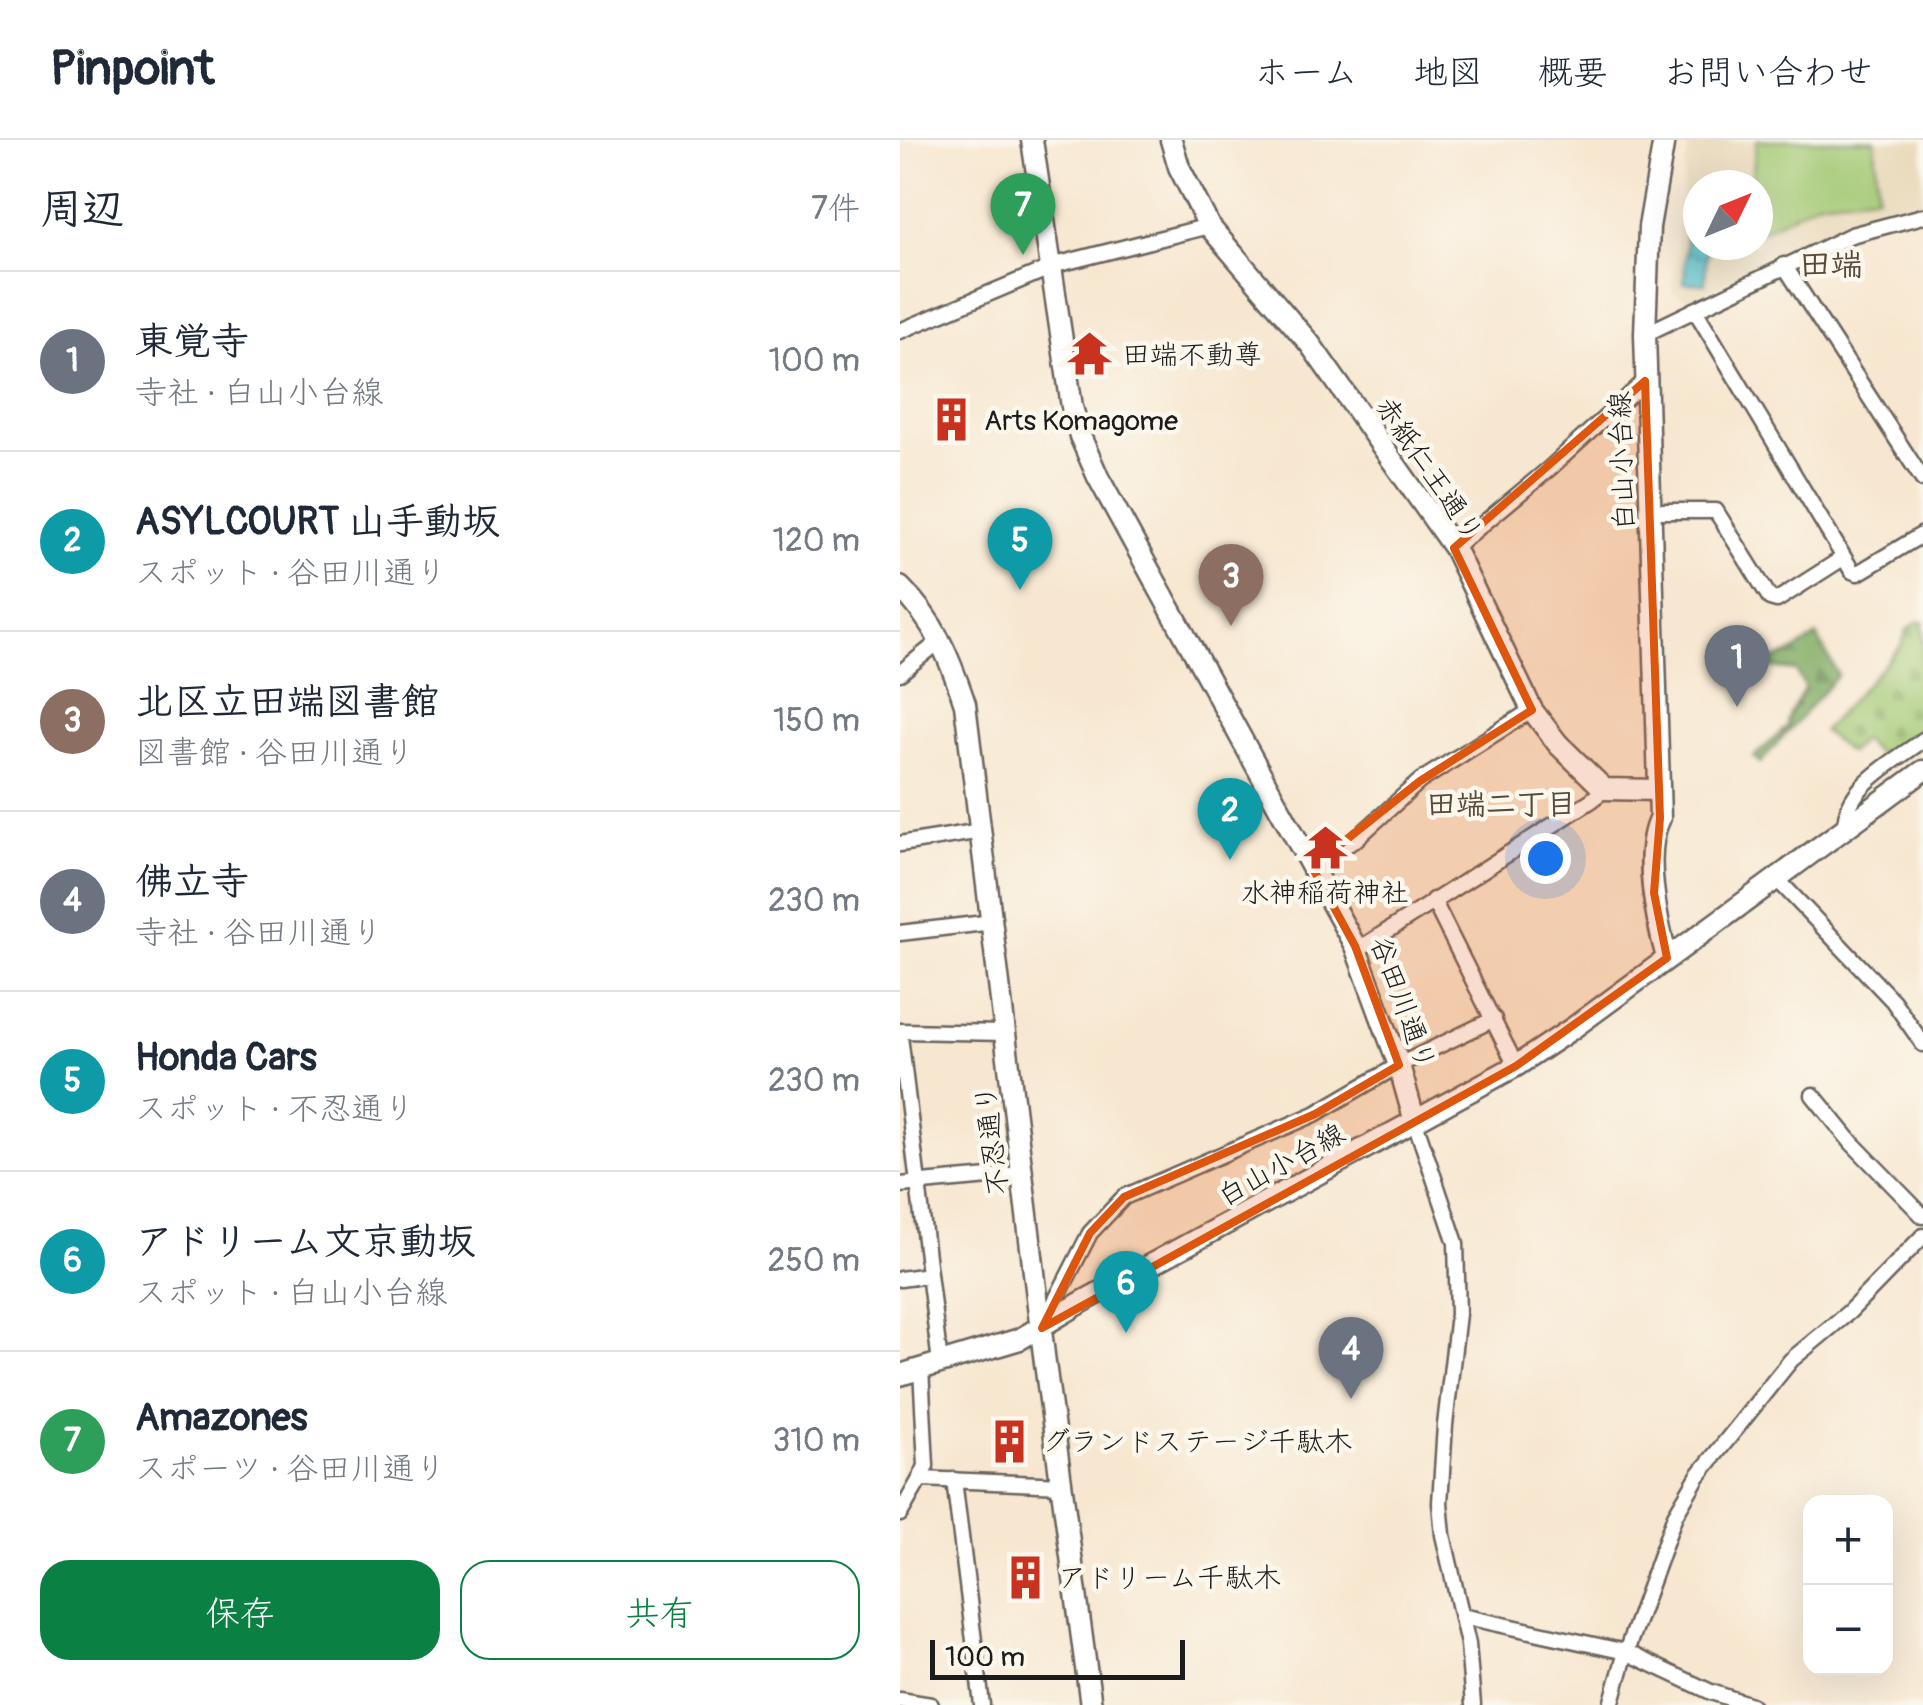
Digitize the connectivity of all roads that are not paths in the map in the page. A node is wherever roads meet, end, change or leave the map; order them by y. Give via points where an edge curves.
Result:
1 (1032, 140) edge
2 (1171, 140) edge
3 (1664, 140) edge
4 (1923, 216) edge
5 (1209, 226) junction
6 (1784, 266) junction
7 (1051, 267) junction
8 (1694, 310) junction
9 (900, 330) edge
10 (1645, 334) junction
11 (1645, 381) junction
12 (1923, 480) edge
13 (1650, 511) junction
14 (1923, 534) edge
15 (1454, 548) junction
16 (1843, 558) junction
17 (900, 587) edge
18 (941, 640) junction
19 (900, 673) edge
20 (1532, 710) junction
21 (1923, 740) edge
22 (1923, 770) edge
23 (1604, 789) junction
24 (1659, 790) junction
25 (1845, 826) junction
26 (981, 831) junction
27 (900, 844) edge
28 (1312, 867) junction
29 (1776, 878) junction
30 (1434, 900) junction
31 (993, 922) junction
32 (900, 933) edge
33 (1355, 946) junction
34 (1667, 958) junction
35 (1494, 1019) junction
36 (900, 1033) edge
37 (1006, 1033) junction
38 (1923, 1044) edge
39 (1399, 1065) junction
40 (1516, 1066) junction
41 (903, 1082) edge
42 (1812, 1095) dead end
43 (1415, 1122) junction
44 (1022, 1174) junction
45 (918, 1183) junction
46 (900, 1185) edge
47 (1923, 1216) edge
48 (1923, 1236) edge
49 (929, 1275) junction
50 (900, 1279) edge
51 (1042, 1328) junction
52 (930, 1366) junction
53 (900, 1375) edge
54 (920, 1478) junction
55 (954, 1480) junction
56 (1062, 1485) junction
57 (900, 1514) edge
58 (1462, 1616) junction
59 (1626, 1652) junction
60 (900, 1700) edge
61 (931, 1705) edge
62 (982, 1705) edge
63 (1091, 1705) edge
64 (1474, 1705) edge
65 (1611, 1705) edge
66 (1750, 1705) edge

1 - 7 main road, 谷田川通り
2 - 5 main road, 赤紙仁王通り
3 - 10 main road, 白山小台線 via 1650,227
4 - 6 street via 1851,235
5 - 7 street
5 - 15 main road, 赤紙仁王通り via 1310,344
6 - 8 street
6 - 12 street
7 - 9 street
7 - 28 main road, 谷田川通り via 1072,407 1091,461
8 - 10 street
8 - 16 street
10 - 11 main road, 白山小台線
11 - 13 main road, 白山小台線
11 - 15 street
13 - 16 street via 1716,511 1777,600
13 - 24 main road, 白山小台線
14 - 16 street via 1858,573
15 - 20 main road, 赤紙仁王通り
17 - 18 main road, 不忍通り
18 - 19 street
18 - 26 main road, 不忍通り via 965,704
20 - 23 main road, 赤紙仁王通り
20 - 28 street via 1420,781 1356,839
21 - 25 street via 1849,801
22 - 25 main road, 白山小台線
23 - 24 main road
23 - 30 street
24 - 34 main road, 白山小台線 via 1654,893
25 - 29 main road, 白山小台線
26 - 27 street
26 - 31 main road, 不忍通り
28 - 33 main road, 谷田川通り
29 - 34 main road, 白山小台線
29 - 38 street via 1893,1001
30 - 33 street
30 - 35 street
31 - 32 street
31 - 37 main road, 不忍通り
33 - 39 main road, 谷田川通り
34 - 40 main road, 白山小台線
35 - 39 street
35 - 40 street
36 - 37 street
36 - 41 street
37 - 44 main road, 不忍通り
39 - 43 main road, 谷田川通り
39 - 51 street via 1315,1114 1124,1197 1090,1232
40 - 43 main road, 白山小台線
41 - 45 street
42 - 47 street
43 - 51 main road, 白山小台線
43 - 58 street, 谷田川通り via 1456,1242 1458,1314 1440,1504
44 - 45 street
44 - 51 main road, 不忍通り
45 - 46 street
45 - 49 street
48 - 59 street via 1791,1360 1712,1457 1675,1515
49 - 50 street
49 - 52 street
51 - 52 main road, 白山小台線
51 - 56 main road, 不忍通り
52 - 53 main road, 白山小台線
52 - 54 street
54 - 55 street
54 - 57 street
55 - 56 street
55 - 62 street
56 - 63 main road, 不忍通り
58 - 59 street
58 - 64 street, 谷田川通り
59 - 65 street
59 - 66 street
60 - 61 street

